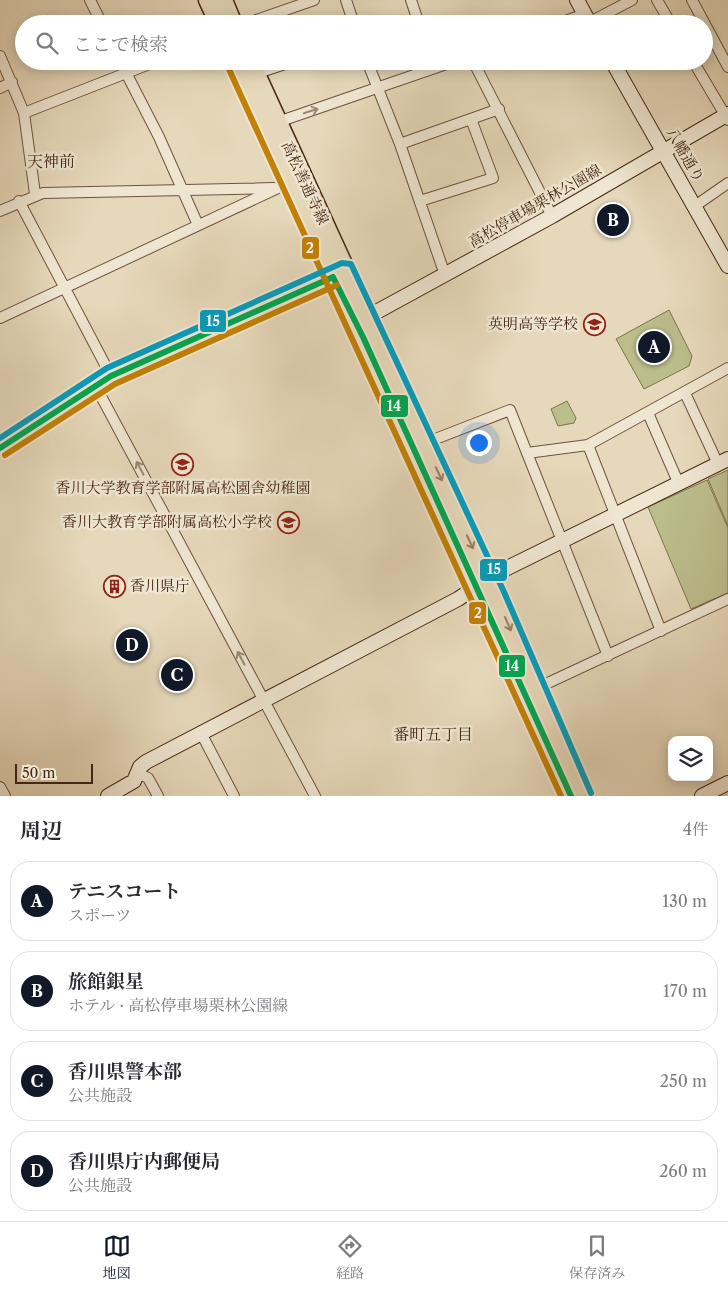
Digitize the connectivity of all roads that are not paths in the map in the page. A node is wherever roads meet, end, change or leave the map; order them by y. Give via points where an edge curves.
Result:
1 (90, 0) edge
2 (207, 0) edge
3 (224, 0) edge
4 (314, 0) edge
5 (346, 0) edge
6 (411, 0) edge
7 (577, 0) edge
8 (632, 0) edge
9 (657, 0) edge
10 (692, 0) edge
11 (98, 15) edge
12 (214, 15) edge
13 (230, 15) edge
14 (271, 15) edge
15 (351, 15) edge
16 (416, 15) edge
17 (585, 15) edge
18 (599, 15) edge
19 (666, 15) edge
20 (700, 15) edge
21 (713, 39) edge
22 (0, 56) edge
23 (728, 67) edge
24 (125, 70) edge
25 (137, 70) edge
26 (370, 70) edge
27 (421, 70) edge
28 (478, 70) edge
29 (617, 70) edge
30 (698, 70) edge
31 (250, 71) edge
32 (127, 74) junction
33 (12, 82) junction
34 (0, 88) edge
35 (377, 89) junction
36 (498, 109) junction
37 (24, 113) junction
38 (727, 117) edge
39 (471, 119) junction
40 (271, 125) junction
41 (400, 144) junction
42 (663, 150) junction
43 (290, 182) junction
44 (728, 183) edge
45 (182, 189) junction
46 (35, 194) junction
47 (420, 201) junction
48 (19, 202) junction
49 (695, 206) junction
50 (0, 211) edge
51 (552, 216) junction
52 (198, 224) junction
53 (728, 266) edge
54 (340, 274) junction
55 (446, 276) junction
56 (65, 287) junction
57 (0, 318) edge
58 (363, 321) junction
59 (728, 368) edge
60 (111, 376) junction
61 (96, 385) junction
62 (685, 393) junction
63 (648, 413) junction
64 (425, 443) junction
65 (588, 445) junction
66 (0, 448) edge
67 (527, 453) junction
68 (723, 461) edge
69 (678, 482) junction
70 (614, 514) junction
71 (562, 542) junction
72 (482, 584) junction
73 (728, 599) edge
74 (661, 631) junction
75 (608, 656) junction
76 (535, 689) junction
77 (264, 701) junction
78 (201, 734) junction
79 (138, 773) junction
80 (728, 783) edge
81 (0, 787) edge
82 (5, 796) edge
83 (108, 796) edge
84 (158, 796) edge
85 (234, 796) edge
86 (315, 796) edge
87 (570, 796) edge
88 (583, 796) edge
89 (702, 796) edge

1 - 11 street
2 - 12 main road
3 - 13 main road
4 - 14 street
5 - 15 street
6 - 16 street
7 - 17 street
8 - 18 street
9 - 19 street
10 - 20 street
21 - 23 street
22 - 33 street
24 - 32 street
25 - 32 street
26 - 35 street
27 - 35 street
28 - 36 street
29 - 42 street, 八幡通り
30 - 38 street
31 - 40 main road, 高松善通寺線
32 - 37 street
32 - 45 street
33 - 34 street
33 - 37 street
40 -> 35 street
35 - 41 street
36 - 39 street
36 - 51 street
37 - 46 street
38 - 42 street, 高松停車場栗林公園線
39 - 41 street
39 - 47 street via 493,178
40 - 43 main road, 高松善通寺線
41 - 47 street
42 - 49 street, 八幡通り
42 - 51 street, 高松停車場栗林公園線
43 - 45 street
43 - 52 street
43 - 54 main road, 高松善通寺線
44 - 49 street
45 - 46 street
45 - 52 street
46 - 48 street
47 - 55 street
48 - 50 street
48 - 56 street
49 - 53 street, 八幡通り
51 - 55 street, 高松停車場栗林公園線
52 - 56 street
54 - 58 main road, 高松善通寺線
54 - 60 street
55 - 58 street, 高松停車場栗林公園線
56 - 57 street
56 - 60 street
58 - 64 main road, 高松善通寺線
58 - 72 main road, 高松善通寺線
59 - 62 street
60 - 61 street
61 - 66 street
77 -> 61 street
62 - 63 street
62 - 68 street
63 - 65 street
63 - 69 street
64 - 67 street via 510,410
64 -> 72 main road, 高松善通寺線
65 - 67 street
65 - 70 street
67 - 71 street
68 - 69 street
69 - 70 street
70 - 71 street
70 - 74 street
71 - 72 street
71 - 75 street
72 -> 76 main road, 高松善通寺線
72 - 77 street
72 - 87 main road, 高松善通寺線
73 - 74 street
74 - 75 street
75 - 76 street
76 - 88 main road, 高松善通寺線
77 - 78 street
77 - 86 street
78 - 79 street via 146,762
78 - 85 street
79 - 83 street via 134,781
79 - 84 street via 148,778
80 - 89 street
81 - 82 street

